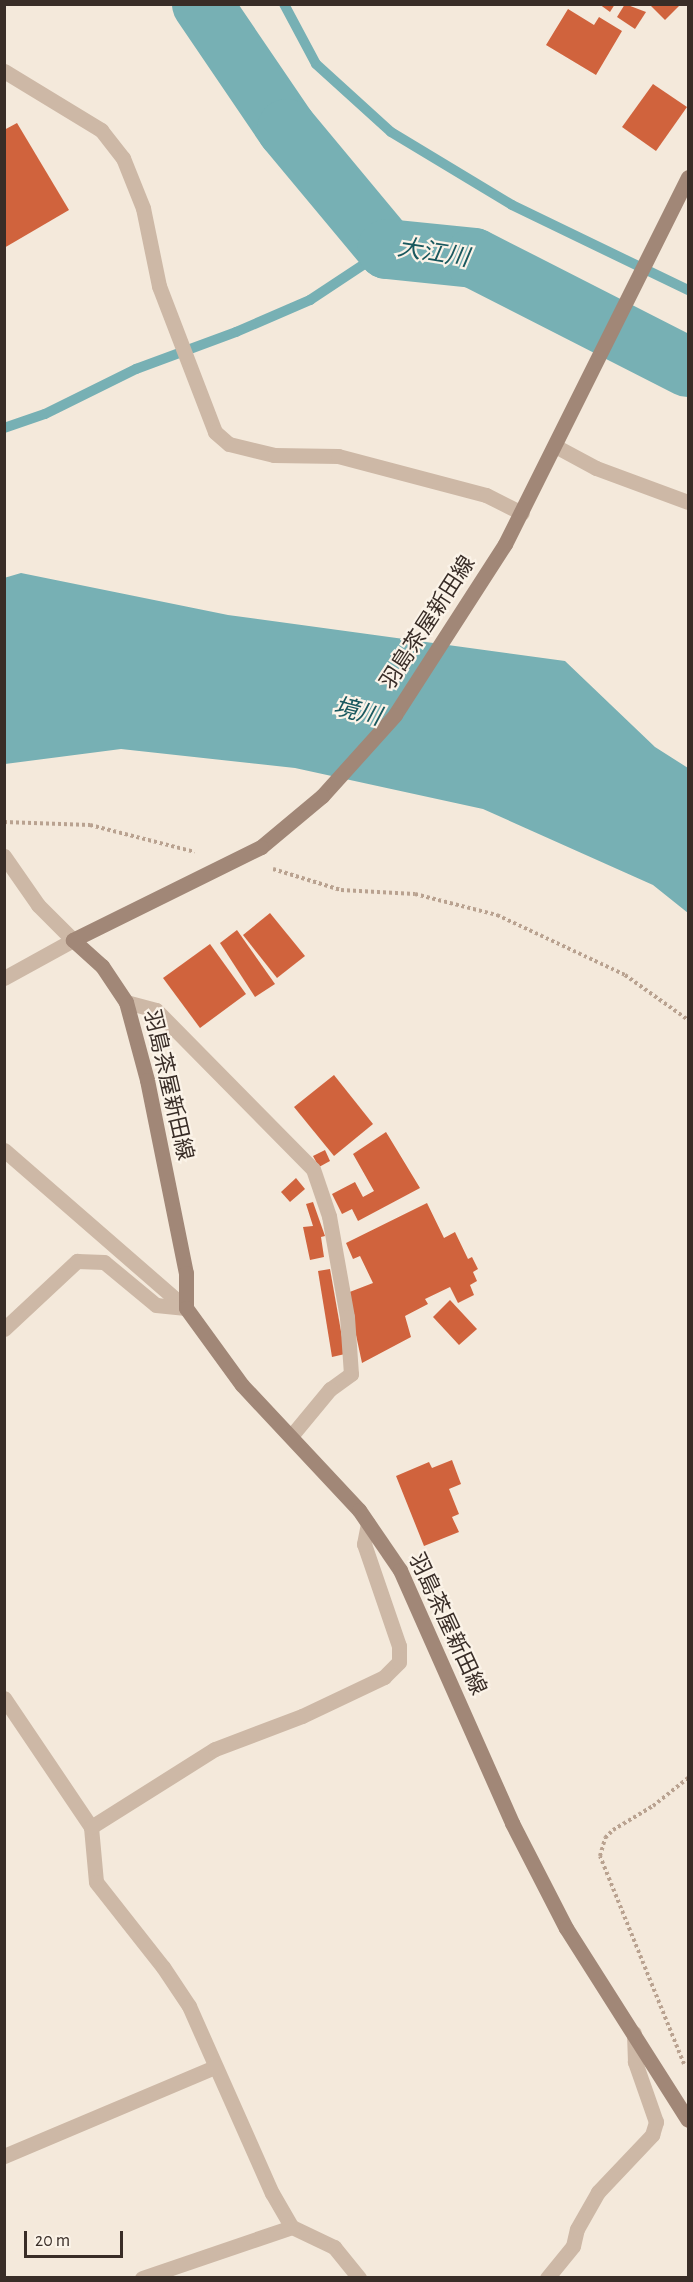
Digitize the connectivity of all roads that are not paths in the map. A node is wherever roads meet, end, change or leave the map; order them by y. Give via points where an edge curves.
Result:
1 (4, 71) edge
2 (688, 177) edge
3 (556, 447) junction
4 (688, 502) edge
5 (522, 513) junction
6 (4, 856) edge
7 (73, 940) junction
8 (4, 978) edge
9 (126, 1002) junction
10 (4, 1150) edge
11 (186, 1308) junction
12 (4, 1329) edge
13 (292, 1435) junction
14 (368, 1523) junction
15 (4, 1698) edge
16 (91, 1827) junction
17 (634, 2033) junction
18 (215, 2067) junction
19 (688, 2120) edge
20 (4, 2156) edge
21 (292, 2227) junction
22 (142, 2277) edge
23 (359, 2277) edge
24 (547, 2277) edge

1 - 5 street via 101,130 113,142 143,208 159,286 205,407 215,432 229,444 274,455 338,456 486,495
2 - 3 main road, 羽島茶屋新田線
3 - 4 street via 596,468
3 - 5 main road, 羽島茶屋新田線
5 - 7 main road, 羽島茶屋新田線 via 395,715 322,796 261,847
6 - 7 street via 38,904
7 - 8 street
7 - 9 main road, 羽島茶屋新田線 via 102,966
9 - 11 main road, 羽島茶屋新田線 via 147,1080 186,1273
9 - 13 street via 156,1010 313,1169 329,1216 347,1317 351,1374 330,1389
10 - 11 street
11 - 12 street via 156,1305 104,1262 77,1261
11 - 13 main road, 羽島茶屋新田線 via 242,1385
13 - 14 main road, 羽島茶屋新田線
14 - 16 street via 363,1544 399,1646 399,1662 384,1677 302,1716 215,1749
14 - 17 main road, 羽島茶屋新田線 via 400,1570 512,1823 566,1928
15 - 16 street
16 - 18 street via 96,1882 164,1966 189,2006
17 - 19 main road, 羽島茶屋新田線
17 - 24 street via 635,2062 656,2122 652,2135 598,2192 577,2229 573,2246
18 - 20 street
18 - 21 street via 272,2193
21 - 22 street
21 - 23 street via 334,2247

